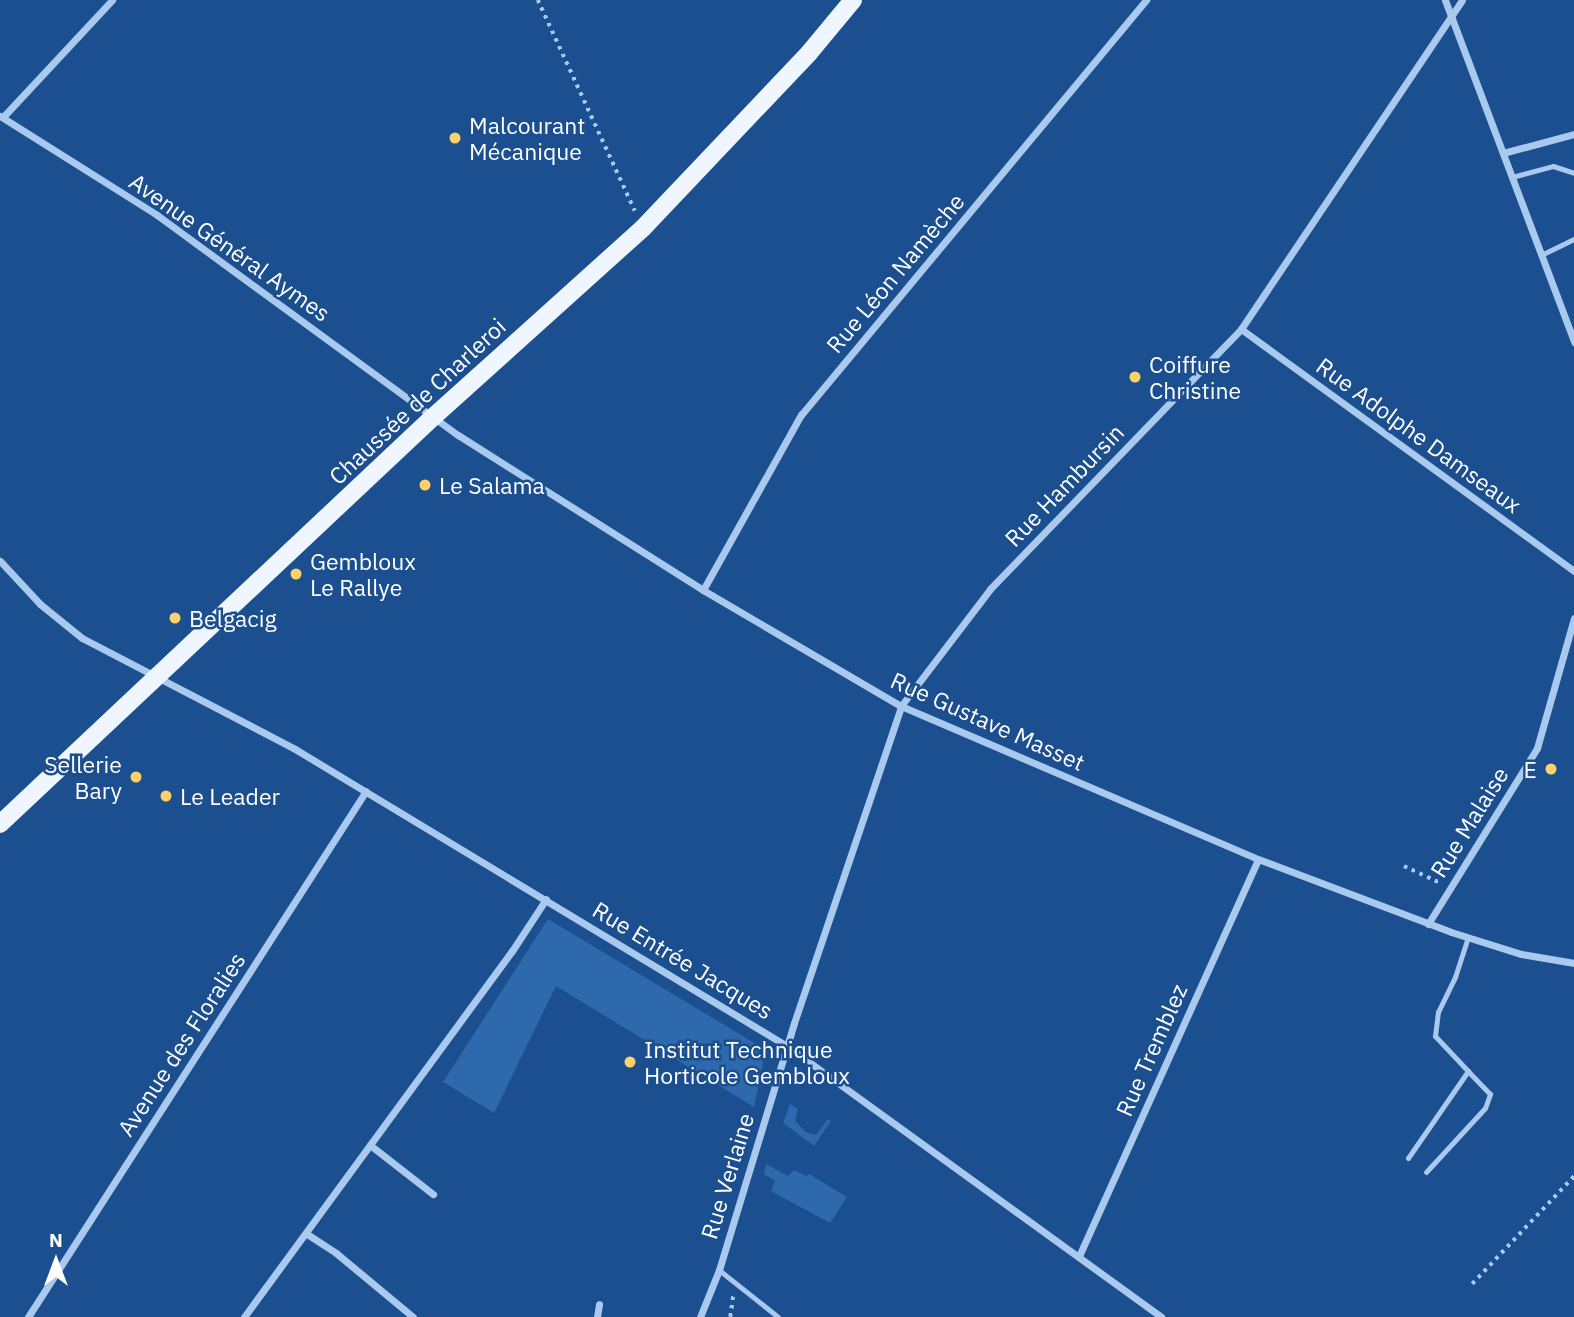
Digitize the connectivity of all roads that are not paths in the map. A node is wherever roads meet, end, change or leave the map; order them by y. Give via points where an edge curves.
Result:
1 (112, 0) edge
2 (853, 0) edge
3 (1146, 0) edge
4 (1445, 0) edge
5 (1462, 0) edge
6 (1451, 16) junction
7 (1, 117) edge
8 (1574, 134) edge
9 (1503, 153) junction
10 (1574, 173) edge
11 (1512, 177) junction
12 (1574, 239) edge
13 (1541, 255) junction
14 (1572, 328) edge
15 (1241, 330) junction
16 (1574, 342) edge
17 (432, 418) junction
18 (0, 561) edge
19 (1574, 571) edge
20 (703, 590) junction
21 (1574, 618) edge
22 (158, 676) junction
23 (901, 706) junction
24 (366, 791) junction
25 (0, 824) edge
26 (1258, 859) junction
27 (546, 899) junction
28 (1428, 924) junction
29 (1468, 937) junction
30 (1574, 963) edge
31 (787, 1045) junction
32 (1468, 1071) junction
33 (370, 1145) junction
34 (1408, 1158) dead end
35 (1426, 1172) dead end
36 (433, 1194) dead end
37 (307, 1234) junction
38 (1079, 1256) junction
39 (719, 1270) junction
40 (599, 1304) dead end
41 (28, 1317) edge
42 (244, 1317) edge
43 (413, 1317) edge
44 (597, 1317) edge
45 (700, 1317) edge
46 (778, 1317) edge
47 (1161, 1317) edge

1 - 7 street
2 - 17 main road, Chaussée de Charleroi via 809,53 643,228
3 - 20 street, Rue Léon Namèche via 802,415
4 - 6 street
5 - 6 street, Rue Hambursin
6 - 9 street
6 - 15 street, Rue Hambursin
7 - 17 street, Avenue Général Aymes via 171,225
8 - 9 street
9 - 11 street
10 - 11 lane via 1553,166
11 - 13 street
12 - 13 lane
13 - 14 street
14 - 16 street
15 - 19 street, Rue Adolphe Damseaux
15 - 23 street, Rue Hambursin via 990,589
17 - 20 street, Rue Gustave Masset
17 - 22 main road, Chaussée de Charleroi
18 - 22 street, Rue Entrée Jacques via 40,604 82,638
20 - 23 street, Rue Gustave Masset
21 - 28 street, Rue Malaise via 1537,748
22 - 24 street, Rue Entrée Jacques
22 - 25 main road, Chaussée de Charleroi
23 - 26 street, Rue Gustave Masset
23 - 31 street, Rue Hambursin
24 - 27 street, Rue Entrée Jacques
24 - 41 street, Avenue des Floralies
26 - 28 street, Rue Gustave Masset
26 - 38 street, Rue Tremblez
27 - 31 street, Rue Entrée Jacques
27 - 33 street
28 - 29 street, Rue Gustave Masset
29 - 30 street, Rue Gustave Masset via 1521,954
29 - 32 lane via 1435,1024 1435,1036
31 - 38 street, Rue Entrée Jacques
31 - 39 street, Rue Verlaine
32 - 34 lane
32 - 35 lane via 1490,1094 1485,1108
33 - 36 street
33 - 37 street
37 - 42 street
37 - 43 street
38 - 47 street, Rue Entrée Jacques
39 - 45 street, Rue Verlaine
39 - 46 lane
40 - 44 street

